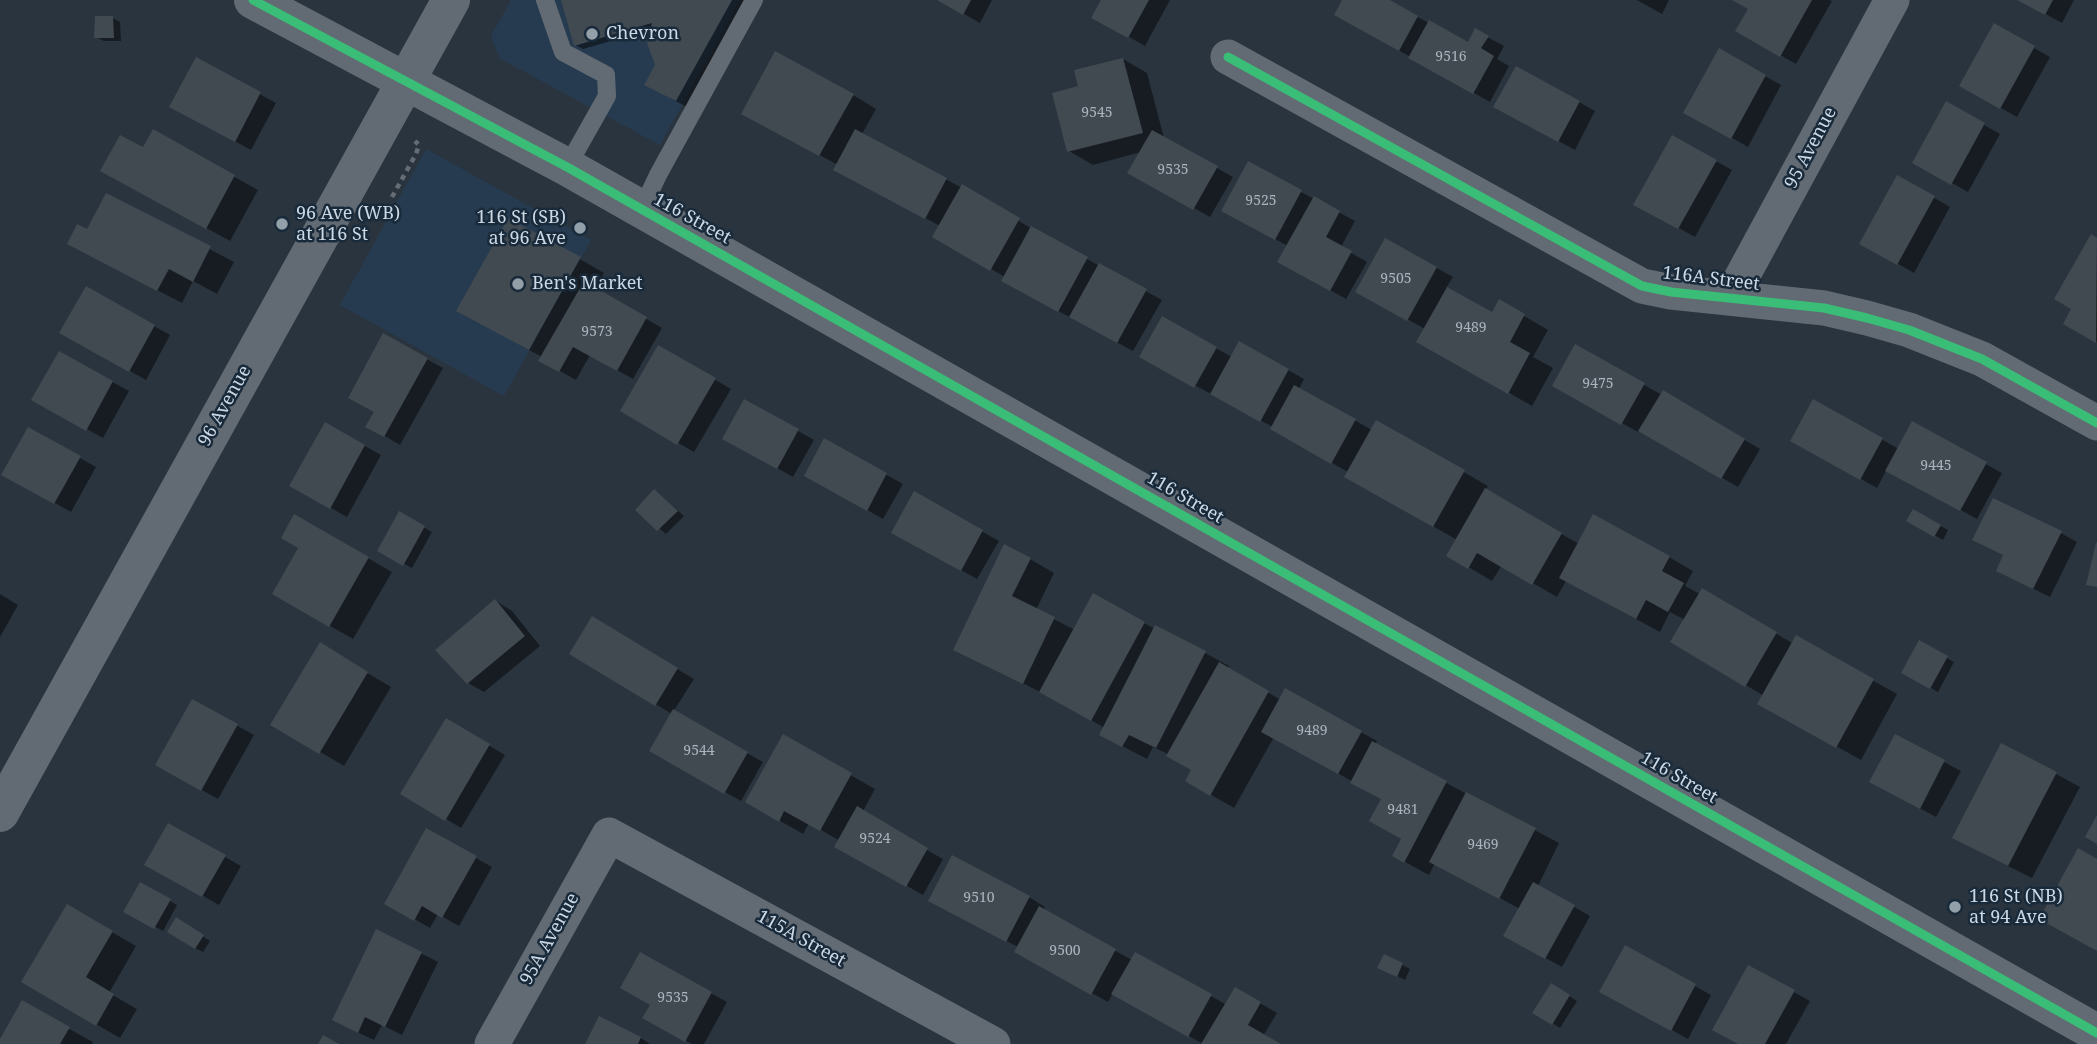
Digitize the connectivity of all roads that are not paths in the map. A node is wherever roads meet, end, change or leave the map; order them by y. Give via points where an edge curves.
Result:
1 (253, 0) edge
2 (451, 0) edge
3 (545, 0) edge
4 (754, 0) edge
5 (1892, 0) edge
6 (1228, 57) dead end
7 (405, 81) junction
8 (567, 167) junction
9 (642, 209) junction
10 (1731, 296) junction
11 (2097, 423) edge
12 (0, 813) edge
13 (609, 835) joint
14 (2097, 1032) edge
15 (492, 1044) edge
16 (993, 1044) edge

1 - 7 street, 116 Street
2 - 7 street, 96 Avenue
3 - 8 lane via 563,52 606,75 607,96
4 - 9 lane
5 - 10 street, 95 Avenue
6 - 10 street, 116A Street via 1642,286
7 - 8 street, 116 Street
7 - 12 street, 96 Avenue
8 - 9 street, 116 Street
9 - 14 street, 116 Street
10 - 11 street, 116A Street via 1824,308 1909,330 1982,359
13 - 15 street, 95A Avenue
13 - 16 street, 115A Street

